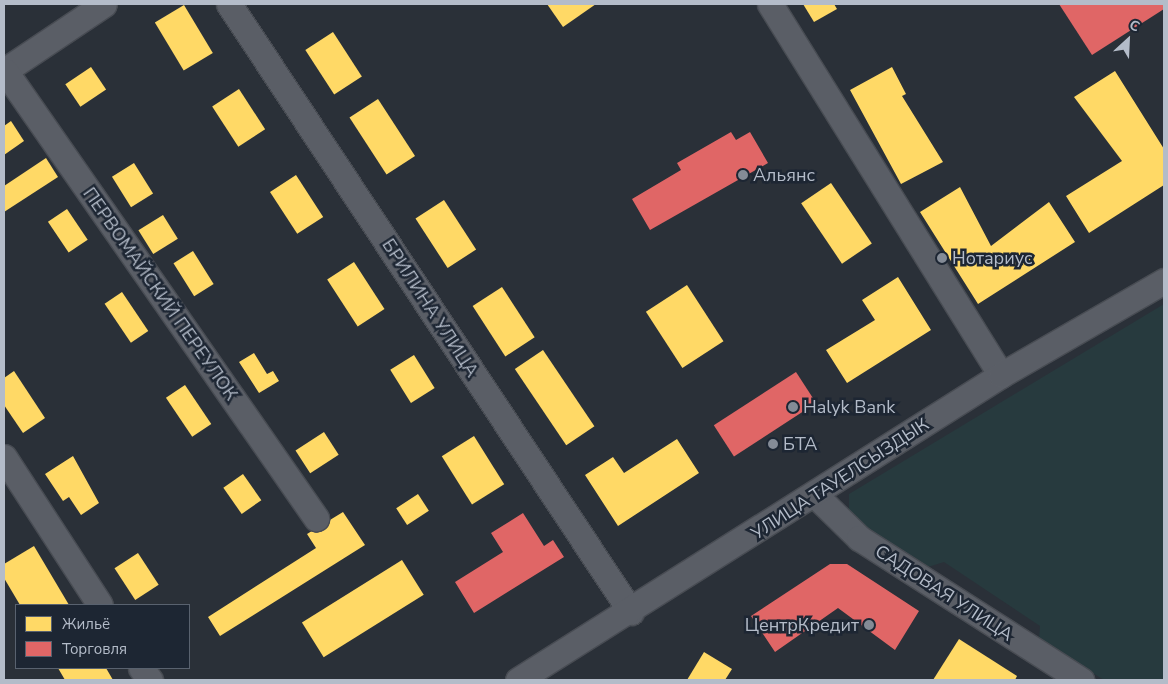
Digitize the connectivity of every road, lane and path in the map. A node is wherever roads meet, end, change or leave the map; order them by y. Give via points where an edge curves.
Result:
1 (104, 4) edge
2 (230, 4) edge
3 (770, 4) edge
4 (4, 71) edge
5 (1164, 281) edge
6 (1001, 375) junction
7 (4, 458) edge
8 (815, 494) junction
9 (316, 518) dead end
10 (99, 604) edge
11 (630, 612) junction
12 (142, 669) edge
13 (150, 680) edge
14 (518, 680) edge
15 (1081, 680) edge

1 - 4 street
2 - 11 street, БРИЛИНА УЛИЦА
3 - 6 street
4 - 9 street, ПЕРВОМАЙСКИЙ ПЕРЕУЛОК
5 - 6 street, УЛИЦА ТАУЕЛСЫЗДЫК
6 - 8 street, УЛИЦА ТАУЕЛСЫЗДЫК
7 - 10 street
8 - 11 street, УЛИЦА ТАУЕЛСЫЗДЫК
8 - 15 street, САДОВАЯ УЛИЦА via 859,538
11 - 14 street, УЛИЦА ТАУЕЛСЫЗДЫК
12 - 13 street

